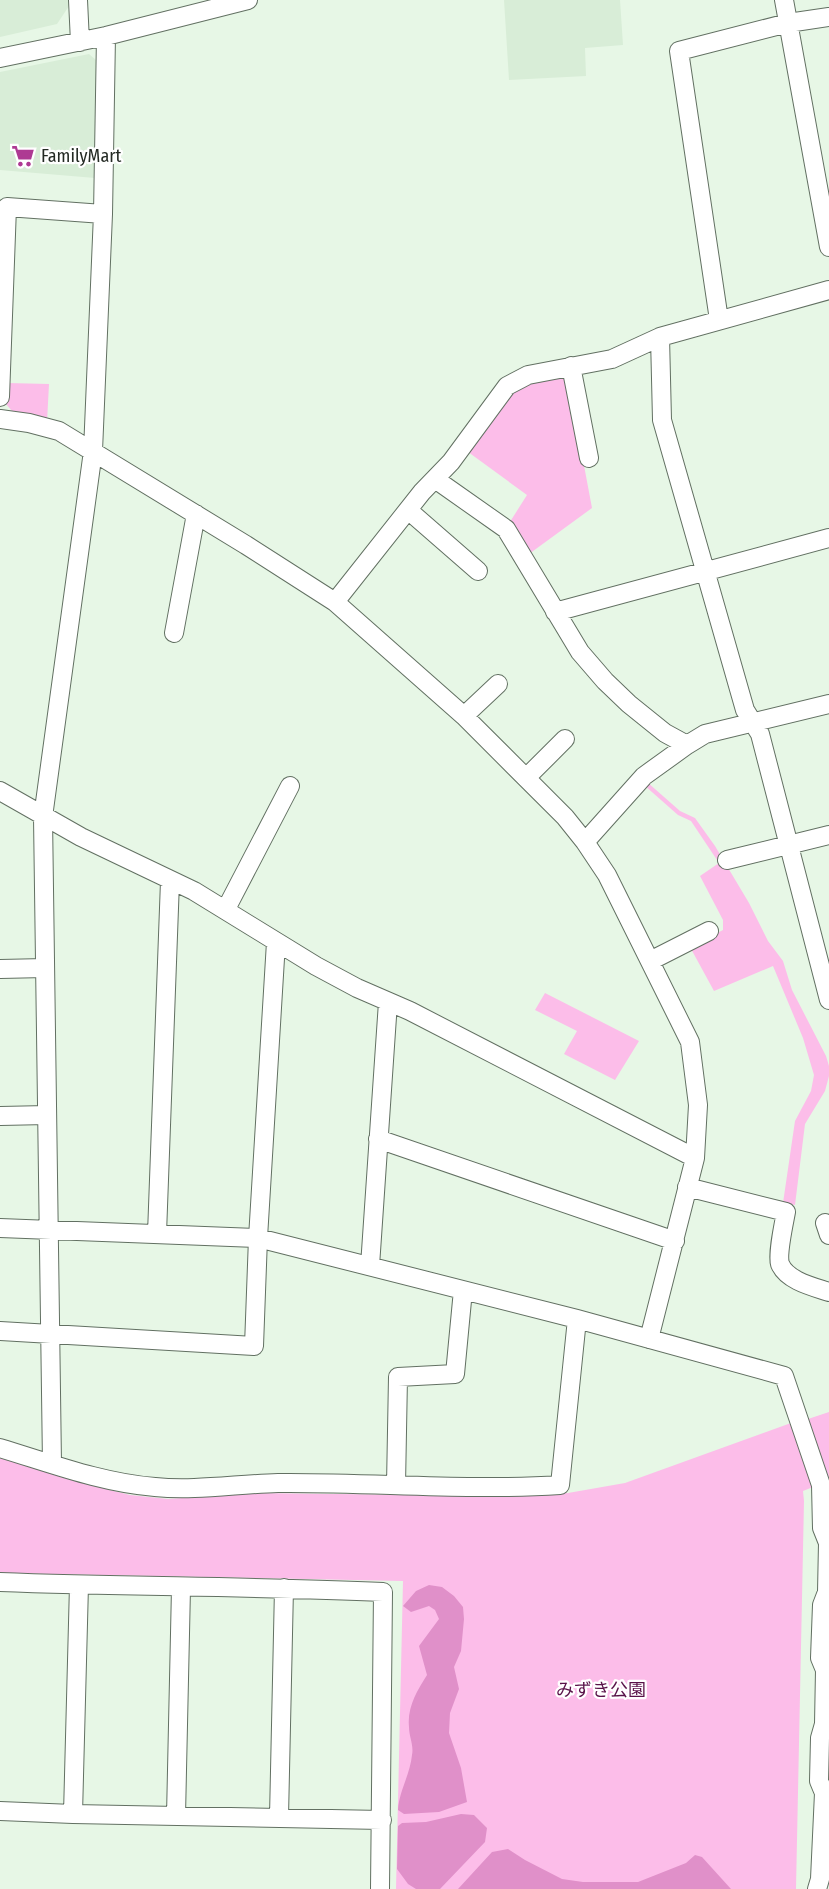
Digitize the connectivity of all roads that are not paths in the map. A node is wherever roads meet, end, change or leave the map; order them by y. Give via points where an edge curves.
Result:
1 (78, 0) edge
2 (248, 0) edge
3 (784, 0) edge
4 (829, 17) edge
5 (788, 24) junction
6 (106, 36) junction
7 (80, 42) junction
8 (0, 58) edge
9 (822, 178) edge
10 (104, 214) junction
11 (829, 247) edge
12 (829, 290) edge
13 (719, 320) junction
14 (660, 337) junction
15 (571, 366) junction
16 (0, 397) edge
17 (0, 419) edge
18 (93, 451) junction
19 (589, 458) dead end
20 (435, 479) junction
21 (408, 510) junction
22 (196, 514) junction
23 (829, 538) edge
24 (478, 571) dead end
25 (705, 571) junction
26 (335, 602) junction
27 (555, 612) junction
28 (174, 633) dead end
29 (498, 684) dead end
30 (829, 704) edge
31 (464, 716) junction
32 (752, 722) junction
33 (565, 739) dead end
34 (687, 745) junction
35 (526, 778) junction
36 (290, 786) dead end
37 (0, 791) edge
38 (43, 817) junction
39 (829, 835) edge
40 (585, 842) junction
41 (789, 844) junction
42 (727, 860) dead end
43 (171, 881) junction
44 (226, 909) junction
45 (709, 931) dead end
46 (276, 942) junction
47 (650, 961) junction
48 (825, 964) edge
49 (45, 968) junction
50 (0, 969) edge
51 (829, 1000) edge
52 (388, 1002) junction
53 (47, 1115) junction
54 (0, 1116) edge
55 (378, 1139) junction
56 (695, 1158) junction
57 (687, 1186) junction
58 (0, 1228) edge
59 (49, 1230) junction
60 (157, 1234) junction
61 (258, 1238) junction
62 (675, 1241) junction
63 (369, 1266) junction
64 (463, 1290) junction
65 (829, 1292) edge
66 (577, 1319) junction
67 (0, 1331) edge
68 (50, 1335) junction
69 (649, 1339) junction
70 (0, 1448) edge
71 (52, 1464) junction
72 (396, 1485) junction
73 (0, 1582) edge
74 (79, 1585) junction
75 (181, 1588) junction
76 (284, 1588) junction
77 (0, 1811) edge
78 (826, 1812) edge
79 (73, 1814) junction
80 (176, 1816) junction
81 (279, 1817) junction
82 (382, 1820) junction
83 (380, 1889) edge
84 (817, 1889) edge

1 - 7 street
2 - 6 street
3 - 5 street
4 - 5 street
5 - 9 street
5 - 13 street via 679,51
6 - 7 street
6 - 10 street
7 - 8 street
9 - 11 street
10 - 16 street via 7,207
10 - 18 street
12 - 13 street
13 - 14 street
14 - 15 street via 612,359
14 - 25 street via 662,420
15 - 19 street
15 - 20 street via 528,375 507,386
17 - 18 street via 59,431
18 - 22 street
18 - 38 street
20 - 21 street
20 - 27 street via 506,529
21 - 24 street
21 - 26 street
22 - 26 street
22 - 28 street
23 - 25 street
25 - 27 street
25 - 32 street via 745,710
26 - 31 street
27 - 34 street via 580,652 605,681 665,733
29 - 31 street
30 - 32 street
31 - 35 street
32 - 34 street via 705,734
32 - 41 street via 760,734
33 - 35 street
34 - 40 street via 644,776
35 - 40 street
36 - 44 street
37 - 38 street
38 - 43 street
38 - 49 street
39 - 41 street
40 - 47 street via 607,875
41 - 42 street
41 - 48 street
43 - 44 street
43 - 60 street
44 - 46 street
45 - 47 street
46 - 52 street
46 - 61 street
47 - 56 street via 690,1042 698,1105
48 - 51 street
49 - 50 street
49 - 53 street
52 - 55 street
52 - 56 street
53 - 54 street
53 - 59 street
55 - 62 street
55 - 63 street
56 - 57 street
57 - 62 street
57 - 65 street via 786,1212 779,1262 791,1276
58 - 59 street
59 - 60 street
59 - 68 street
60 - 61 street
61 - 63 street
61 - 68 street via 254,1346
62 - 69 street
63 - 64 street
64 - 66 street
64 - 72 street via 455,1374 398,1377
66 - 69 street
66 - 72 street via 560,1485 503,1489
67 - 68 street
68 - 71 street
69 - 78 street via 784,1376 820,1485 822,1528 828,1543 827,1592 822,1605 820,1658 825,1670 819,1781
70 - 71 street
71 - 72 street via 155,1487
73 - 74 street
74 - 75 street
74 - 79 street
75 - 76 street
75 - 80 street
76 - 81 street
76 - 82 street via 383,1592
77 - 79 street
78 - 84 street
79 - 80 street
80 - 81 street
81 - 82 street
82 - 83 street

